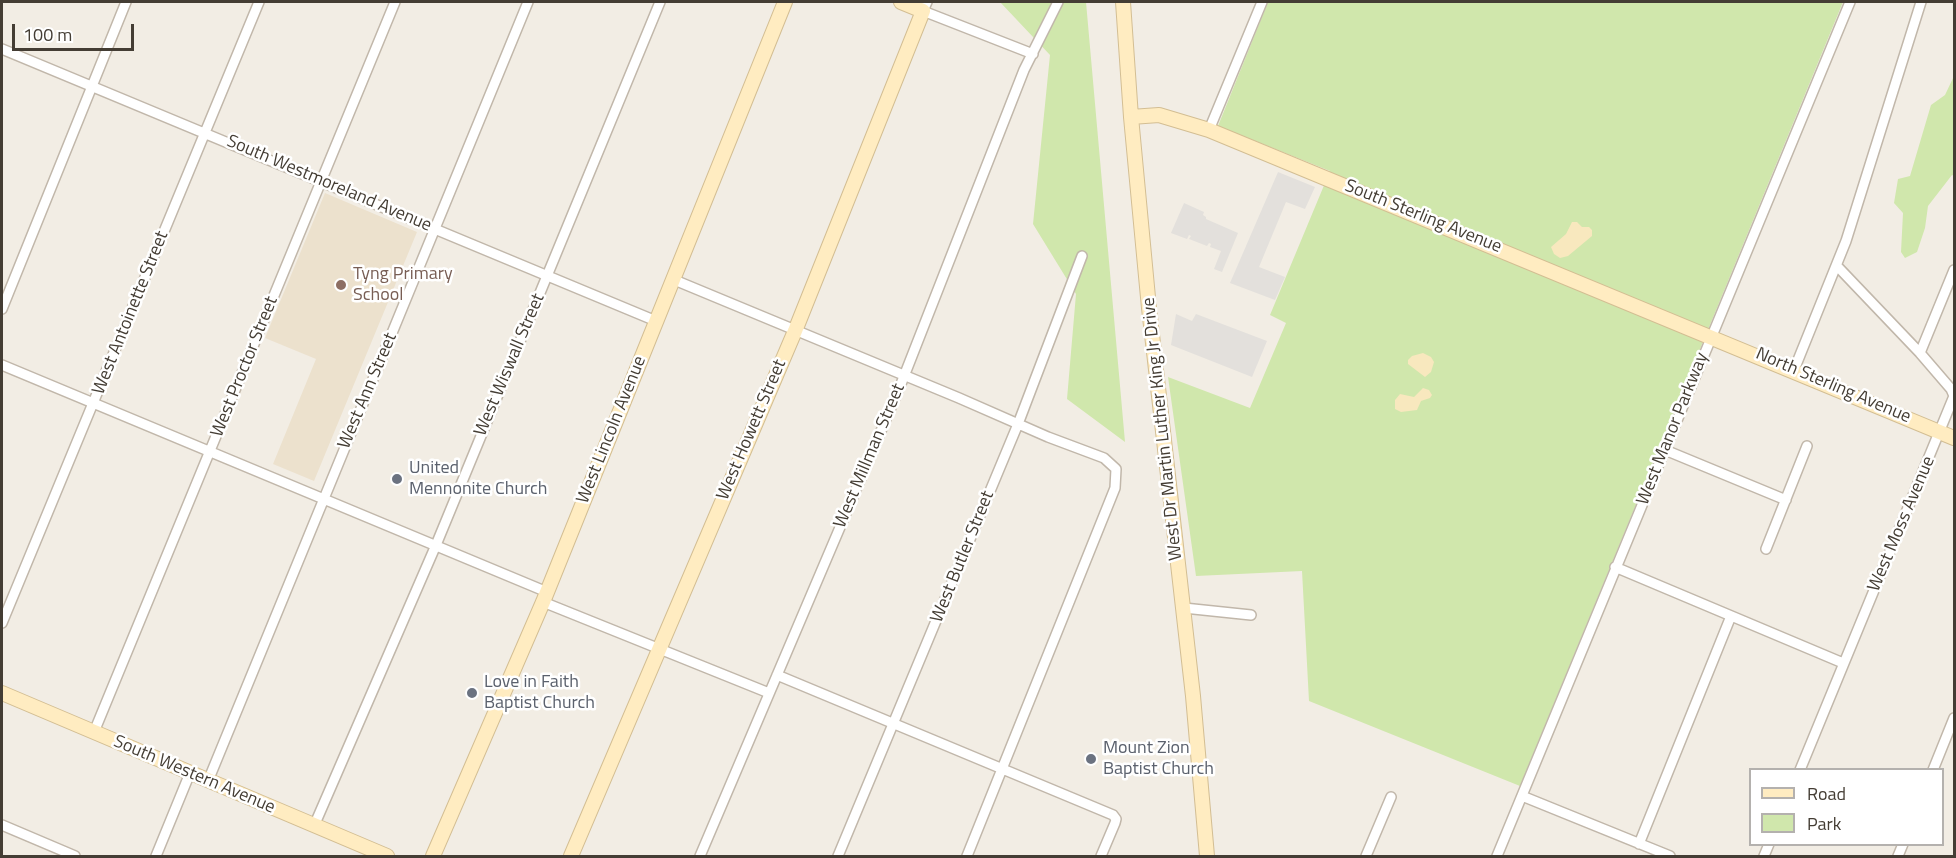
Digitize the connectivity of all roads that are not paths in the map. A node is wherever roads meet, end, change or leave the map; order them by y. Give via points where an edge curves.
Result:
1 (126, 2) edge
2 (258, 2) edge
3 (396, 2) edge
4 (528, 2) edge
5 (660, 2) edge
6 (785, 2) edge
7 (901, 2) edge
8 (1058, 2) edge
9 (1124, 2) edge
10 (1262, 2) edge
11 (1850, 2) edge
12 (1921, 2) edge
13 (925, 6) edge
14 (2, 49) edge
15 (1033, 54) junction
16 (92, 86) junction
17 (1131, 117) junction
18 (1209, 130) junction
19 (205, 132) junction
20 (321, 182) junction
21 (435, 228) junction
22 (1082, 256) dead end
23 (1837, 266) junction
24 (1954, 270) edge
25 (548, 276) junction
26 (672, 279) junction
27 (2, 309) edge
28 (656, 321) junction
29 (795, 331) junction
30 (1711, 335) junction
31 (1920, 353) junction
32 (2, 364) edge
33 (1794, 370) junction
34 (904, 375) junction
35 (94, 404) junction
36 (1018, 424) junction
37 (1940, 432) junction
38 (1954, 438) edge
39 (1808, 446) dead end
40 (1665, 450) junction
41 (211, 452) junction
42 (323, 499) junction
43 (1786, 500) junction
44 (436, 545) junction
45 (1766, 549) dead end
46 (1615, 567) junction
47 (545, 597) junction
48 (1184, 608) junction
49 (1251, 615) dead end
50 (1731, 616) junction
51 (2, 623) edge
52 (659, 649) junction
53 (1843, 663) junction
54 (777, 675) junction
55 (2, 693) edge
56 (769, 693) junction
57 (1954, 718) edge
58 (895, 723) junction
59 (94, 732) junction
60 (1801, 768) edge
61 (1934, 768) edge
62 (1002, 769) junction
63 (190, 773) junction
64 (208, 781) junction
65 (1522, 796) junction
66 (1390, 797) dead end
67 (2, 825) edge
68 (314, 826) junction
69 (1639, 844) junction
70 (75, 856) edge
71 (156, 856) edge
72 (387, 856) edge
73 (433, 856) edge
74 (571, 856) edge
75 (700, 856) edge
76 (838, 856) edge
77 (966, 856) edge
78 (1101, 856) edge
79 (1207, 856) edge
80 (1366, 856) edge
81 (1497, 856) edge
82 (1670, 856) edge

1 - 16 street
2 - 19 street, West Antoinette Street
3 - 20 street, West Proctor Street
4 - 21 street, West Ann Street
5 - 25 street, West Wiswall Street
6 - 26 main road, West Lincoln Avenue
7 - 13 main road
8 - 15 street, West Millman Street
9 - 17 main road, West Dr Martin Luther King Jr Drive
10 - 18 street
11 - 30 street, West Manor Parkway
12 - 23 street
13 - 15 street
13 - 29 main road, West Howett Street
14 - 16 street, South Westmoreland Avenue
15 - 34 street, West Millman Street
16 - 19 street, South Westmoreland Avenue
16 - 27 street
17 - 18 main road, South Sterling Avenue via 1160,115
17 - 48 main road, West Dr Martin Luther King Jr Drive
18 - 30 main road, South Sterling Avenue
19 - 20 street, South Westmoreland Avenue
19 - 35 street, West Antoinette Street
20 - 21 street, South Westmoreland Avenue
20 - 41 street, West Proctor Street
21 - 25 street, South Westmoreland Avenue
21 - 42 street, West Ann Street
22 - 36 street, West Butler Street
23 - 31 street, West Moss Avenue
23 - 33 street
24 - 31 street
25 - 28 street, South Westmoreland Avenue
25 - 44 street, West Wiswall Street
26 - 28 main road, West Lincoln Avenue
26 - 29 street
28 - 47 main road, West Lincoln Avenue
29 - 34 street
29 - 52 main road, West Howett Street
30 - 33 main road, North Sterling Avenue
30 - 40 street, West Manor Parkway
31 - 37 street, West Moss Avenue via 1954,396
32 - 35 street
33 - 37 main road, North Sterling Avenue
34 - 36 street
34 - 54 street, West Millman Street
35 - 41 street
35 - 51 street, West Antoinette Street
36 - 58 street, West Butler Street
36 - 62 street via 1107,460 1116,469 1115,488
37 - 38 main road, North Sterling Avenue
37 - 53 street, West Moss Avenue
39 - 43 street
40 - 43 street
40 - 46 street, West Manor Parkway
41 - 42 street
41 - 59 street, West Proctor Street
42 - 44 street
42 - 64 street, West Ann Street
43 - 45 street
44 - 47 street
44 - 68 street, West Wiswall Street
46 - 50 street
46 - 65 street, West Manor Parkway
47 - 52 street
47 - 73 main road, West Lincoln Avenue
48 - 49 street
48 - 79 main road, West Dr Martin Luther King Jr Drive
50 - 53 street
50 - 69 street
52 - 56 street
52 - 74 main road, West Howett Street
53 - 60 street, West Moss Avenue
54 - 56 street, West Millman Street
54 - 58 street
55 - 59 main road, South Western Avenue
56 - 75 street, West Millman Street
57 - 61 street
58 - 62 street
58 - 76 street, West Butler Street
59 - 63 main road, South Western Avenue
62 - 77 street
62 - 78 street via 1113,815 1116,819
63 - 64 main road, South Western Avenue
63 - 71 street
64 - 68 main road, South Western Avenue
65 - 69 street
65 - 81 street, West Manor Parkway
66 - 80 street
67 - 70 street
68 - 72 main road, South Western Avenue
69 - 82 street

